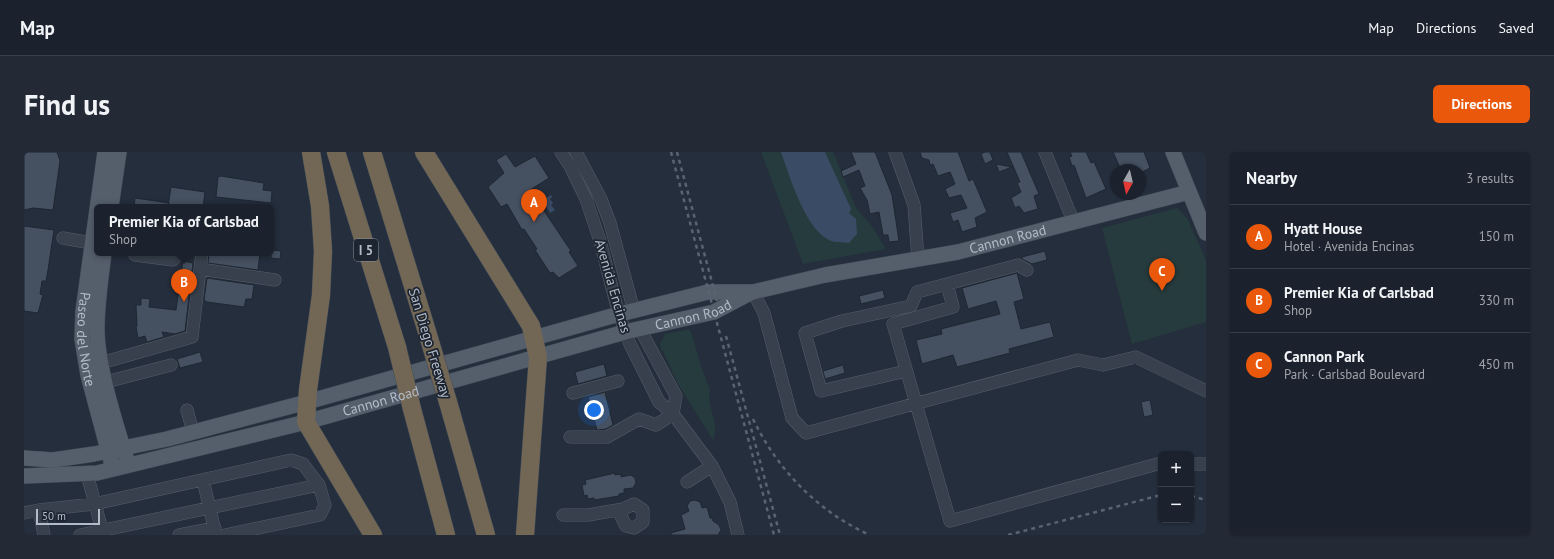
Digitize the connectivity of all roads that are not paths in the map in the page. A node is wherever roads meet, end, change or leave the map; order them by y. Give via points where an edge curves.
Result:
1 (105, 152) edge
2 (119, 152) edge
3 (311, 152) edge
4 (336, 152) edge
5 (372, 152) edge
6 (424, 152) edge
7 (561, 152) edge
8 (576, 152) edge
9 (896, 152) edge
10 (1045, 152) edge
11 (1173, 152) edge
12 (1189, 192) junction
13 (99, 204) edge
14 (111, 204) edge
15 (1074, 223) junction
16 (1206, 233) edge
17 (63, 238) dead end
18 (94, 244) edge
19 (104, 256) edge
20 (143, 256) edge
21 (176, 256) edge
22 (202, 256) edge
23 (918, 259) junction
24 (200, 269) junction
25 (1027, 270) dead end
26 (275, 280) dead end
27 (947, 284) junction
28 (753, 292) junction
29 (634, 311) junction
30 (619, 315) junction
31 (640, 329) junction
32 (625, 332) junction
33 (534, 338) junction
34 (538, 357) junction
35 (101, 363) junction
36 (171, 365) dead end
37 (906, 372) junction
38 (618, 380) dead end
39 (106, 382) junction
40 (1206, 391) edge
41 (573, 393) dead end
42 (307, 402) junction
43 (916, 405) junction
44 (187, 410) dead end
45 (673, 414) junction
46 (306, 422) junction
47 (193, 432) junction
48 (570, 437) dead end
49 (124, 449) junction
50 (109, 452) junction
51 (24, 458) edge
52 (1158, 464) edge
53 (1194, 464) edge
54 (1206, 464) edge
55 (129, 466) junction
56 (712, 466) junction
57 (113, 469) junction
58 (87, 474) junction
59 (24, 476) edge
60 (203, 480) junction
61 (687, 482) dead end
62 (319, 486) junction
63 (94, 504) junction
64 (210, 508) junction
65 (623, 509) dead end
66 (39, 510) junction
67 (24, 513) edge
68 (563, 515) dead end
69 (102, 530) junction
70 (219, 533) edge
71 (44, 535) edge
72 (80, 535) edge
73 (179, 535) edge
74 (373, 535) edge
75 (446, 535) edge
76 (486, 535) edge
77 (525, 535) edge
78 (738, 535) edge

1 - 13 main road, Paseo del Norte
2 - 14 main road
3 - 42 highway via 320,206 323,251 321,295
4 - 75 highway, I 5, bridge via 397,347
5 - 76 highway, San Diego Freeway / I 5, bridge
6 - 33 highway via 531,323
7 - 30 street, Avenida Encinas via 586,200 600,241
8 - 29 street, Avenida Encinas via 608,217
9 - 23 street via 914,205
10 - 15 street
11 - 12 main road
12 - 15 main road, Cannon Road
12 - 16 main road
15 - 23 main road, Cannon Road via 958,252
17 - 18 street
18 - 50 main road, Paseo del Norte via 83,310 82,339 88,375
19 - 35 main road, Paseo del Norte via 97,331
20 - 21 street via 173,260
22 - 24 street
23 - 28 main road, Cannon Road via 825,275
24 - 26 street
24 - 35 street via 192,338
25 - 27 street via 1018,265
27 - 37 street via 953,307 893,324
27 - 37 street via 917,292 911,306 842,321 804,333 821,391
28 - 29 main road, Cannon Road via 714,290
28 - 31 main road, Cannon Road via 719,310
28 - 43 street via 764,313 792,418 806,433
29 - 30 main road, Cannon Road
30 - 32 street, Avenida Encinas
30 - 33 main road, Cannon Road
31 - 32 main road, Cannon Road
31 - 45 street, Avenida Encinas via 676,396
32 - 34 main road, Cannon Road
32 - 45 street, Avenida Encinas via 659,402
33 - 34 highway
33 - 42 main road, Cannon Road
34 - 46 main road, Cannon Road
34 - 77 highway
35 - 39 main road, Paseo del Norte
36 - 39 street
37 - 43 street
38 - 41 street
39 - 49 main road, Paseo del Norte
40 - 43 street via 1136,357 1104,365 1078,360
42 - 46 highway
42 - 47 main road, Cannon Road
43 - 52 street via 950,521
44 - 47 street
45 - 48 street via 656,424 639,419 608,437
45 - 56 street, Avenida Encinas
46 - 55 main road, Cannon Road
46 - 74 highway
47 - 49 main road, Cannon Road
49 - 50 main road, Cannon Road
49 - 55 main road, Paseo del Norte
50 - 51 main road, Cannon Road via 53,460
50 - 57 main road, Paseo del Norte
53 - 54 street
55 - 57 main road, Cannon Road
56 - 61 street
56 - 78 street, Avenida Encinas via 730,502
57 - 58 main road, Cannon Road
58 - 59 main road, Cannon Road
58 - 63 street
60 - 62 street via 291,460 303,464
60 - 63 street
60 - 64 street
62 - 64 street
62 - 70 street via 325,505 320,515
63 - 66 street
63 - 69 street
64 - 69 street
64 - 70 street
65 - 68 street via 588,515
66 - 67 street
66 - 71 street
69 - 72 street
70 - 73 street

